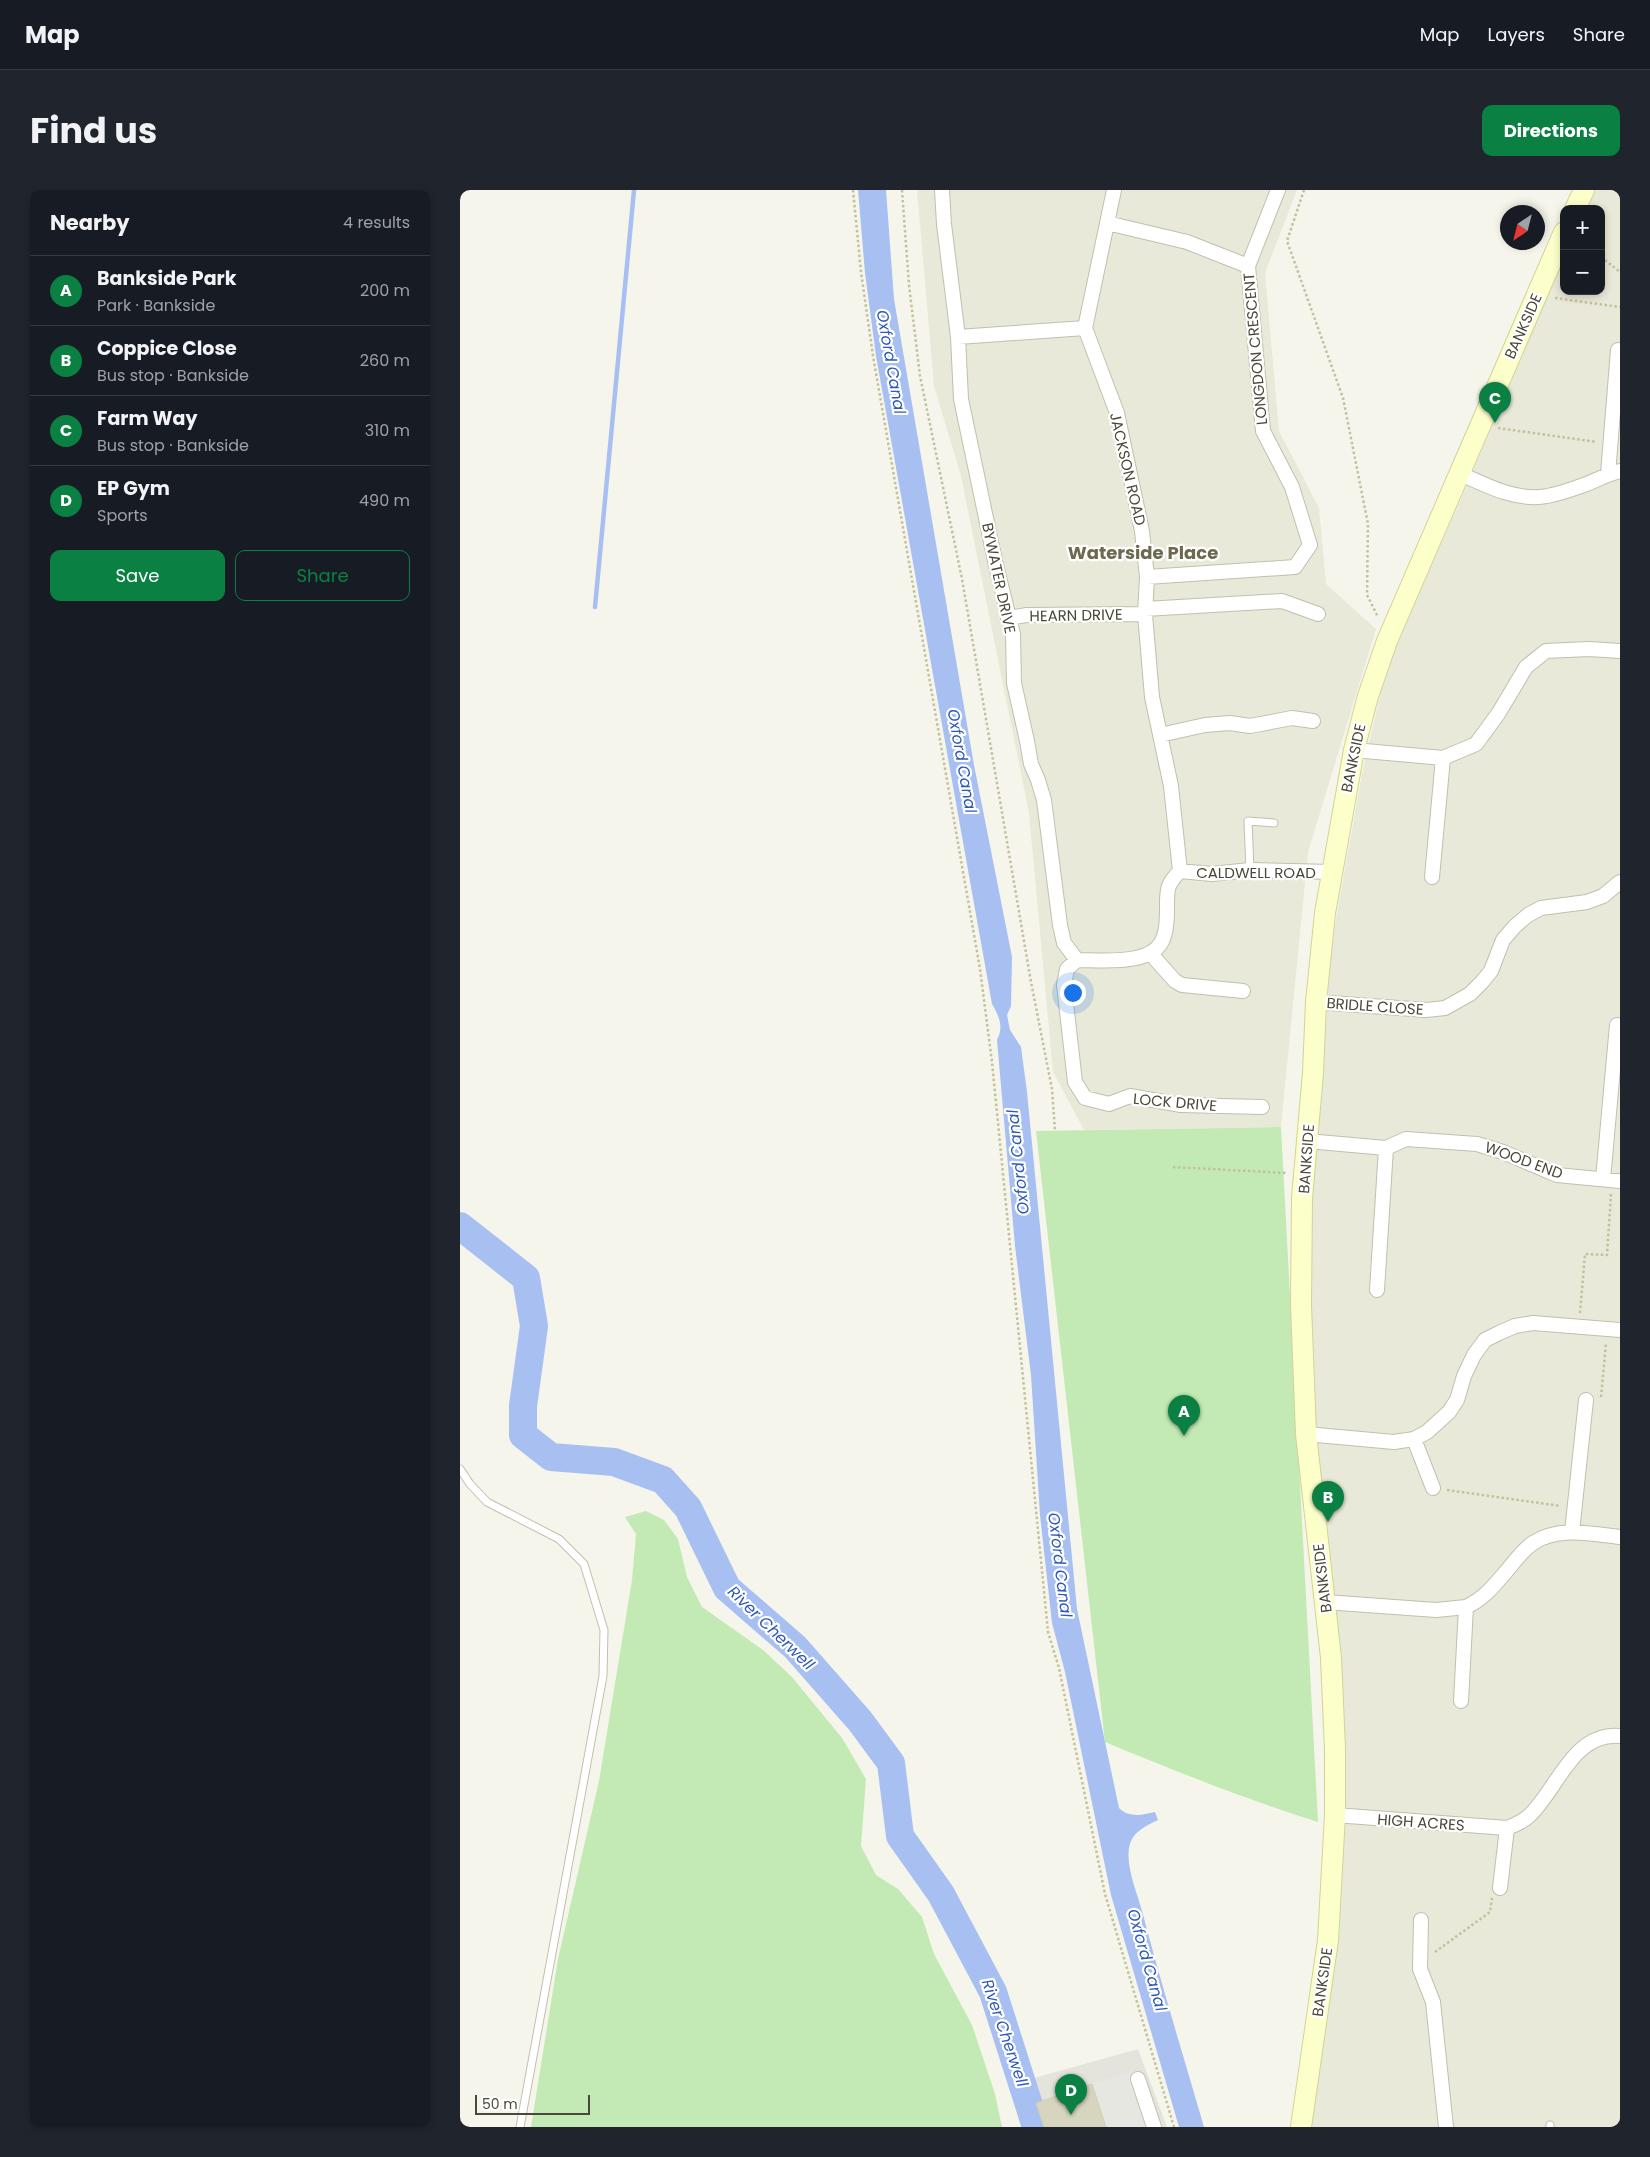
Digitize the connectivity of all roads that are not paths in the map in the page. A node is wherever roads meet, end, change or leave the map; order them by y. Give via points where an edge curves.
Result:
1 (942, 190) edge
2 (1114, 190) edge
3 (1278, 190) edge
4 (1584, 190) edge
5 (1577, 205) edge
6 (1107, 223) junction
7 (1560, 241) edge
8 (1248, 266) junction
9 (1084, 328) junction
10 (958, 337) junction
11 (1618, 350) dead end
12 (1618, 370) edge
13 (1459, 473) junction
14 (1614, 473) edge
15 (1147, 577) junction
16 (1145, 612) junction
17 (1318, 614) dead end
18 (1008, 618) junction
19 (1620, 651) edge
20 (1313, 721) dead end
21 (1160, 735) junction
22 (1354, 750) junction
23 (1443, 758) junction
24 (1274, 823) dead end
25 (1250, 870) junction
26 (1332, 872) junction
27 (1176, 874) junction
28 (1432, 876) dead end
29 (1620, 882) edge
30 (1150, 952) junction
31 (1077, 960) junction
32 (1243, 991) dead end
33 (1316, 1002) junction
34 (1617, 1025) dead end
35 (1262, 1107) dead end
36 (1307, 1141) junction
37 (1386, 1148) junction
38 (1612, 1180) edge
39 (1377, 1290) dead end
40 (1614, 1330) edge
41 (1586, 1400) road end
42 (1306, 1434) junction
43 (1414, 1439) junction
44 (460, 1468) edge
45 (1433, 1488) road end
46 (1572, 1532) junction
47 (1620, 1537) edge
48 (1325, 1602) junction
49 (1466, 1606) junction
50 (1461, 1700) dead end
51 (1620, 1736) edge
52 (1335, 1815) junction
53 (1507, 1828) junction
54 (1500, 1888) road end
55 (1421, 1920) dead end
56 (1138, 2079) dead end
57 (520, 2127) edge
58 (1154, 2127) edge
59 (1301, 2127) edge
60 (1446, 2127) edge

1 - 10 street, BYWATER DRIVE
2 - 6 street
3 - 8 street
4 - 5 street
6 - 8 street, LONGDON CRESCENT via 1187,242
6 - 9 street
7 - 13 street, BANKSIDE
8 - 15 street, LONGDON CRESCENT via 1263,431 1292,487 1310,544 1295,567
9 - 10 street
9 - 15 street, JACKSON ROAD via 1117,413 1142,531
10 - 18 street, BYWATER DRIVE via 961,399
11 - 12 street
12 - 14 street via 1610,444
13 - 14 street via 1499,491 1546,497
13 - 22 street, BANKSIDE via 1387,642
15 - 16 street, JACKSON ROAD
16 - 17 street, HEARN DRIVE via 1282,601
16 - 18 street, HEARN DRIVE
16 - 21 street, CALDWELL ROAD via 1152,697
18 - 31 street, BYWATER DRIVE via 1013,634 1014,683 1031,764 1044,800 1060,925 1064,943
19 - 23 street via 1546,651 1526,667 1476,744
20 - 21 street via 1292,718 1250,726 1230,723 1205,725
21 - 27 street, CALDWELL ROAD via 1171,786
22 - 23 street
22 - 26 street, BANKSIDE
23 - 28 street
24 - 25 lane via 1248,821
25 - 26 street, CALDWELL ROAD
25 - 27 street, CALDWELL ROAD
26 - 33 street, BANKSIDE
27 - 30 street via 1167,887 1164,937
29 - 33 street, BRIDLE CLOSE via 1603,896 1587,902 1541,908 1528,915 1503,940 1491,971 1482,982 1464,998 1445,1008 1426,1010
30 - 31 street via 1124,960
30 - 32 street via 1174,981 1182,985
31 - 35 street, LOCK DRIVE via 1067,970 1064,985 1075,1082 1086,1098 1109,1104 1130,1096 1181,1105
33 - 36 street, BANKSIDE
34 - 38 street
36 - 37 street, WOOD END
36 - 42 street, BANKSIDE via 1301,1255
37 - 38 street, WOOD END via 1406,1139 1477,1144 1557,1175
37 - 39 street
40 - 43 street via 1533,1324 1515,1326 1485,1340 1474,1355 1457,1400 1449,1412
41 - 46 street
42 - 43 street via 1394,1442
42 - 48 street, BANKSIDE
43 - 45 street
44 - 57 lane via 487,1502 559,1539 584,1564 604,1630 604,1676
46 - 47 street
46 - 49 street via 1551,1535 1532,1543 1492,1589 1479,1601
48 - 49 street via 1436,1610
48 - 52 street, BANKSIDE via 1331,1658
49 - 50 street
51 - 53 street via 1610,1735 1595,1740 1582,1749 1531,1814
52 - 53 street, HIGH ACRES
52 - 59 street, BANKSIDE via 1328,1940
53 - 54 street
55 - 60 street via 1419,1963 1433,2002
56 - 58 street

